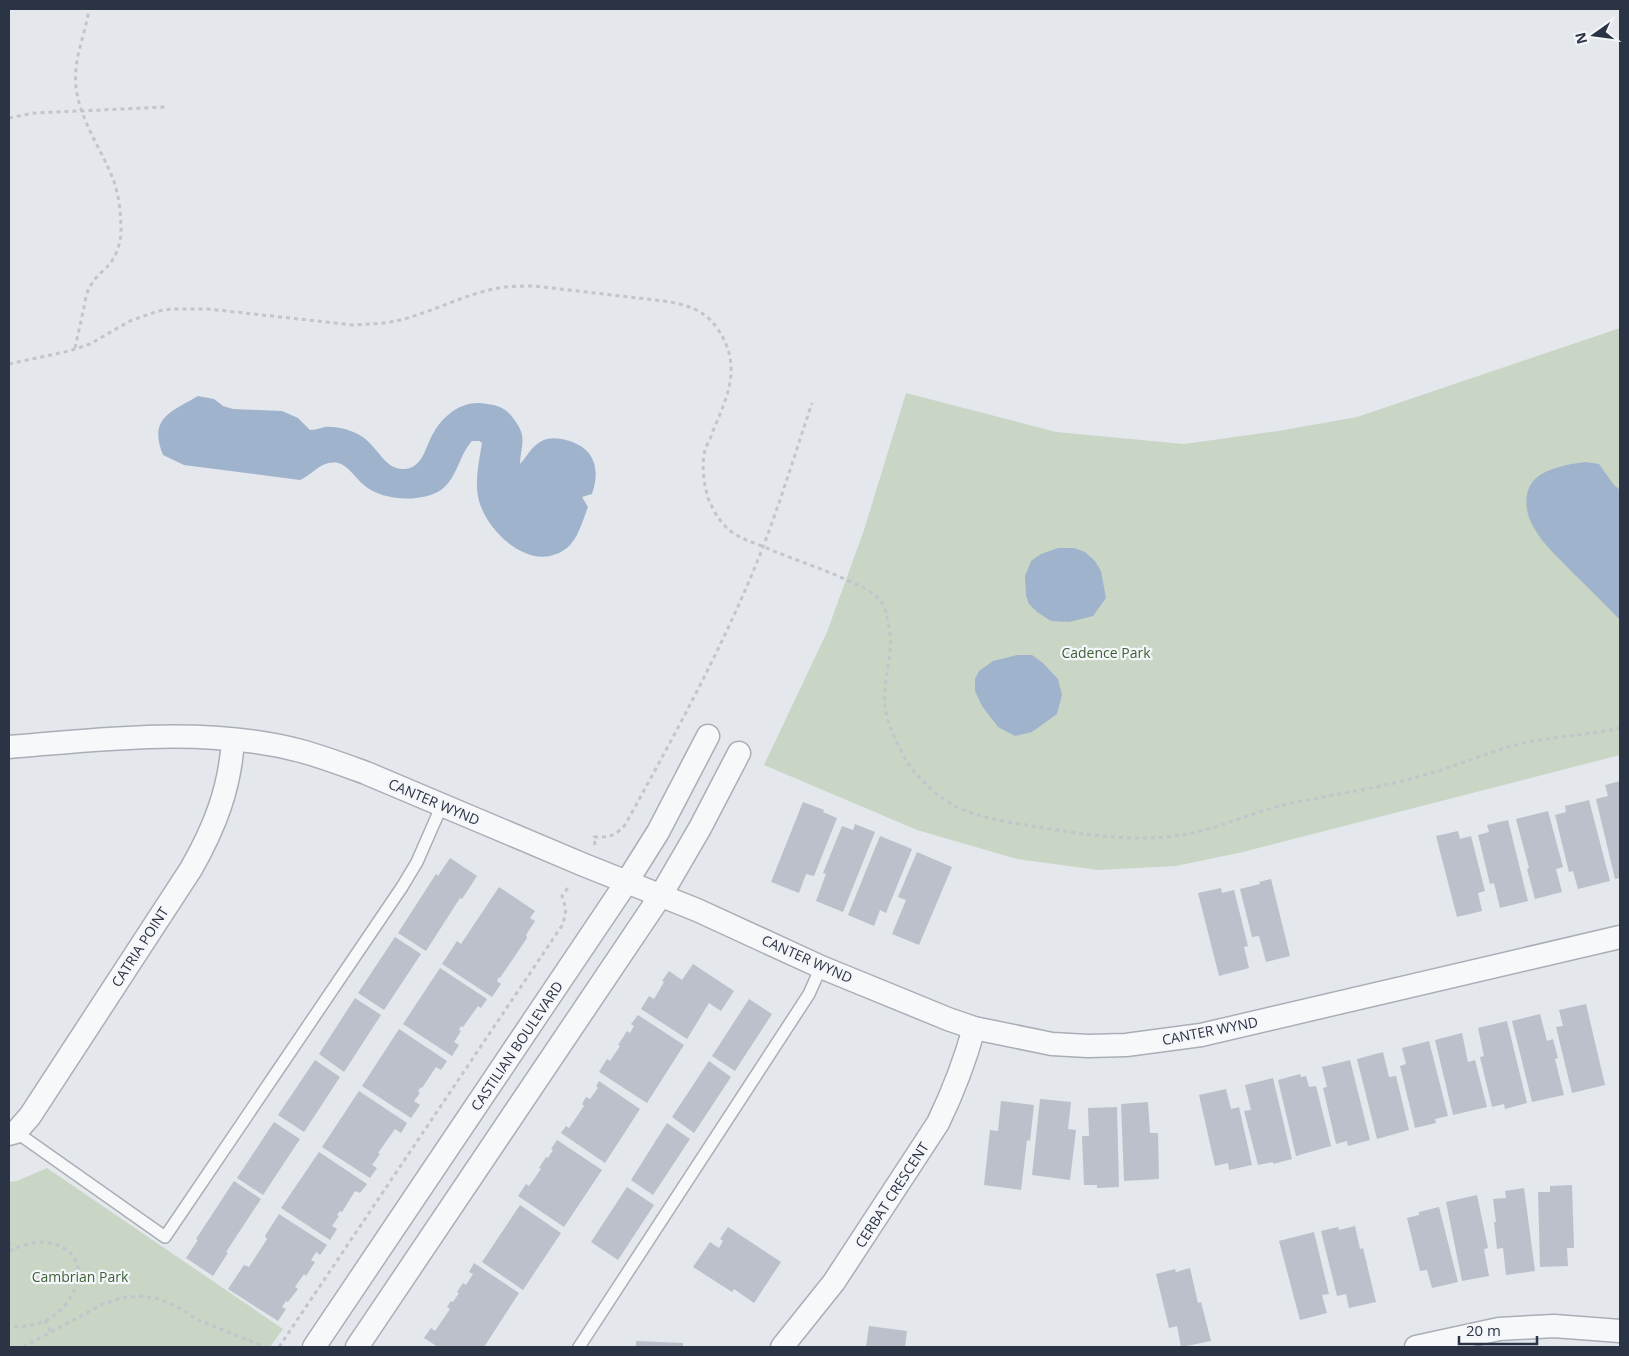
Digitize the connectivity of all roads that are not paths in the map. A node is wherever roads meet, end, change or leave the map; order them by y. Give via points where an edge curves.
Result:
1 (708, 736) dead end
2 (233, 740) junction
3 (9, 747) edge
4 (739, 753) dead end
5 (442, 805) junction
6 (626, 883) junction
7 (661, 895) junction
8 (1620, 937) edge
9 (822, 967) junction
10 (974, 1028) junction
11 (12, 1133) edge
12 (1620, 1331) edge
13 (1620, 1343) edge
14 (314, 1347) edge
15 (357, 1347) edge
16 (579, 1347) edge
17 (782, 1347) edge
18 (1416, 1347) edge
19 (1618, 1347) edge

1 - 6 street, CASTILIAN BOULEVARD via 658,832
2 - 3 street, CANTER WYND via 141,736
2 - 5 street, CANTER WYND via 330,759
2 - 11 street, CATRIA POINT via 224,798 196,860 30,1116
4 - 7 street
5 - 6 street, CANTER WYND
5 - 11 lane via 417,862 402,887 165,1237
6 - 7 street, CANTER WYND
6 - 14 street, CASTILIAN BOULEVARD
7 - 9 street, CANTER WYND
7 - 15 street
8 - 10 street, CANTER WYND via 1201,1035 1163,1041 1097,1046 1052,1044
9 - 10 street, CANTER WYND
9 - 16 lane via 809,994
10 - 17 street, CERBAT CRESCENT via 962,1070 938,1123 834,1282
12 - 18 street via 1554,1326 1499,1329
13 - 19 street

